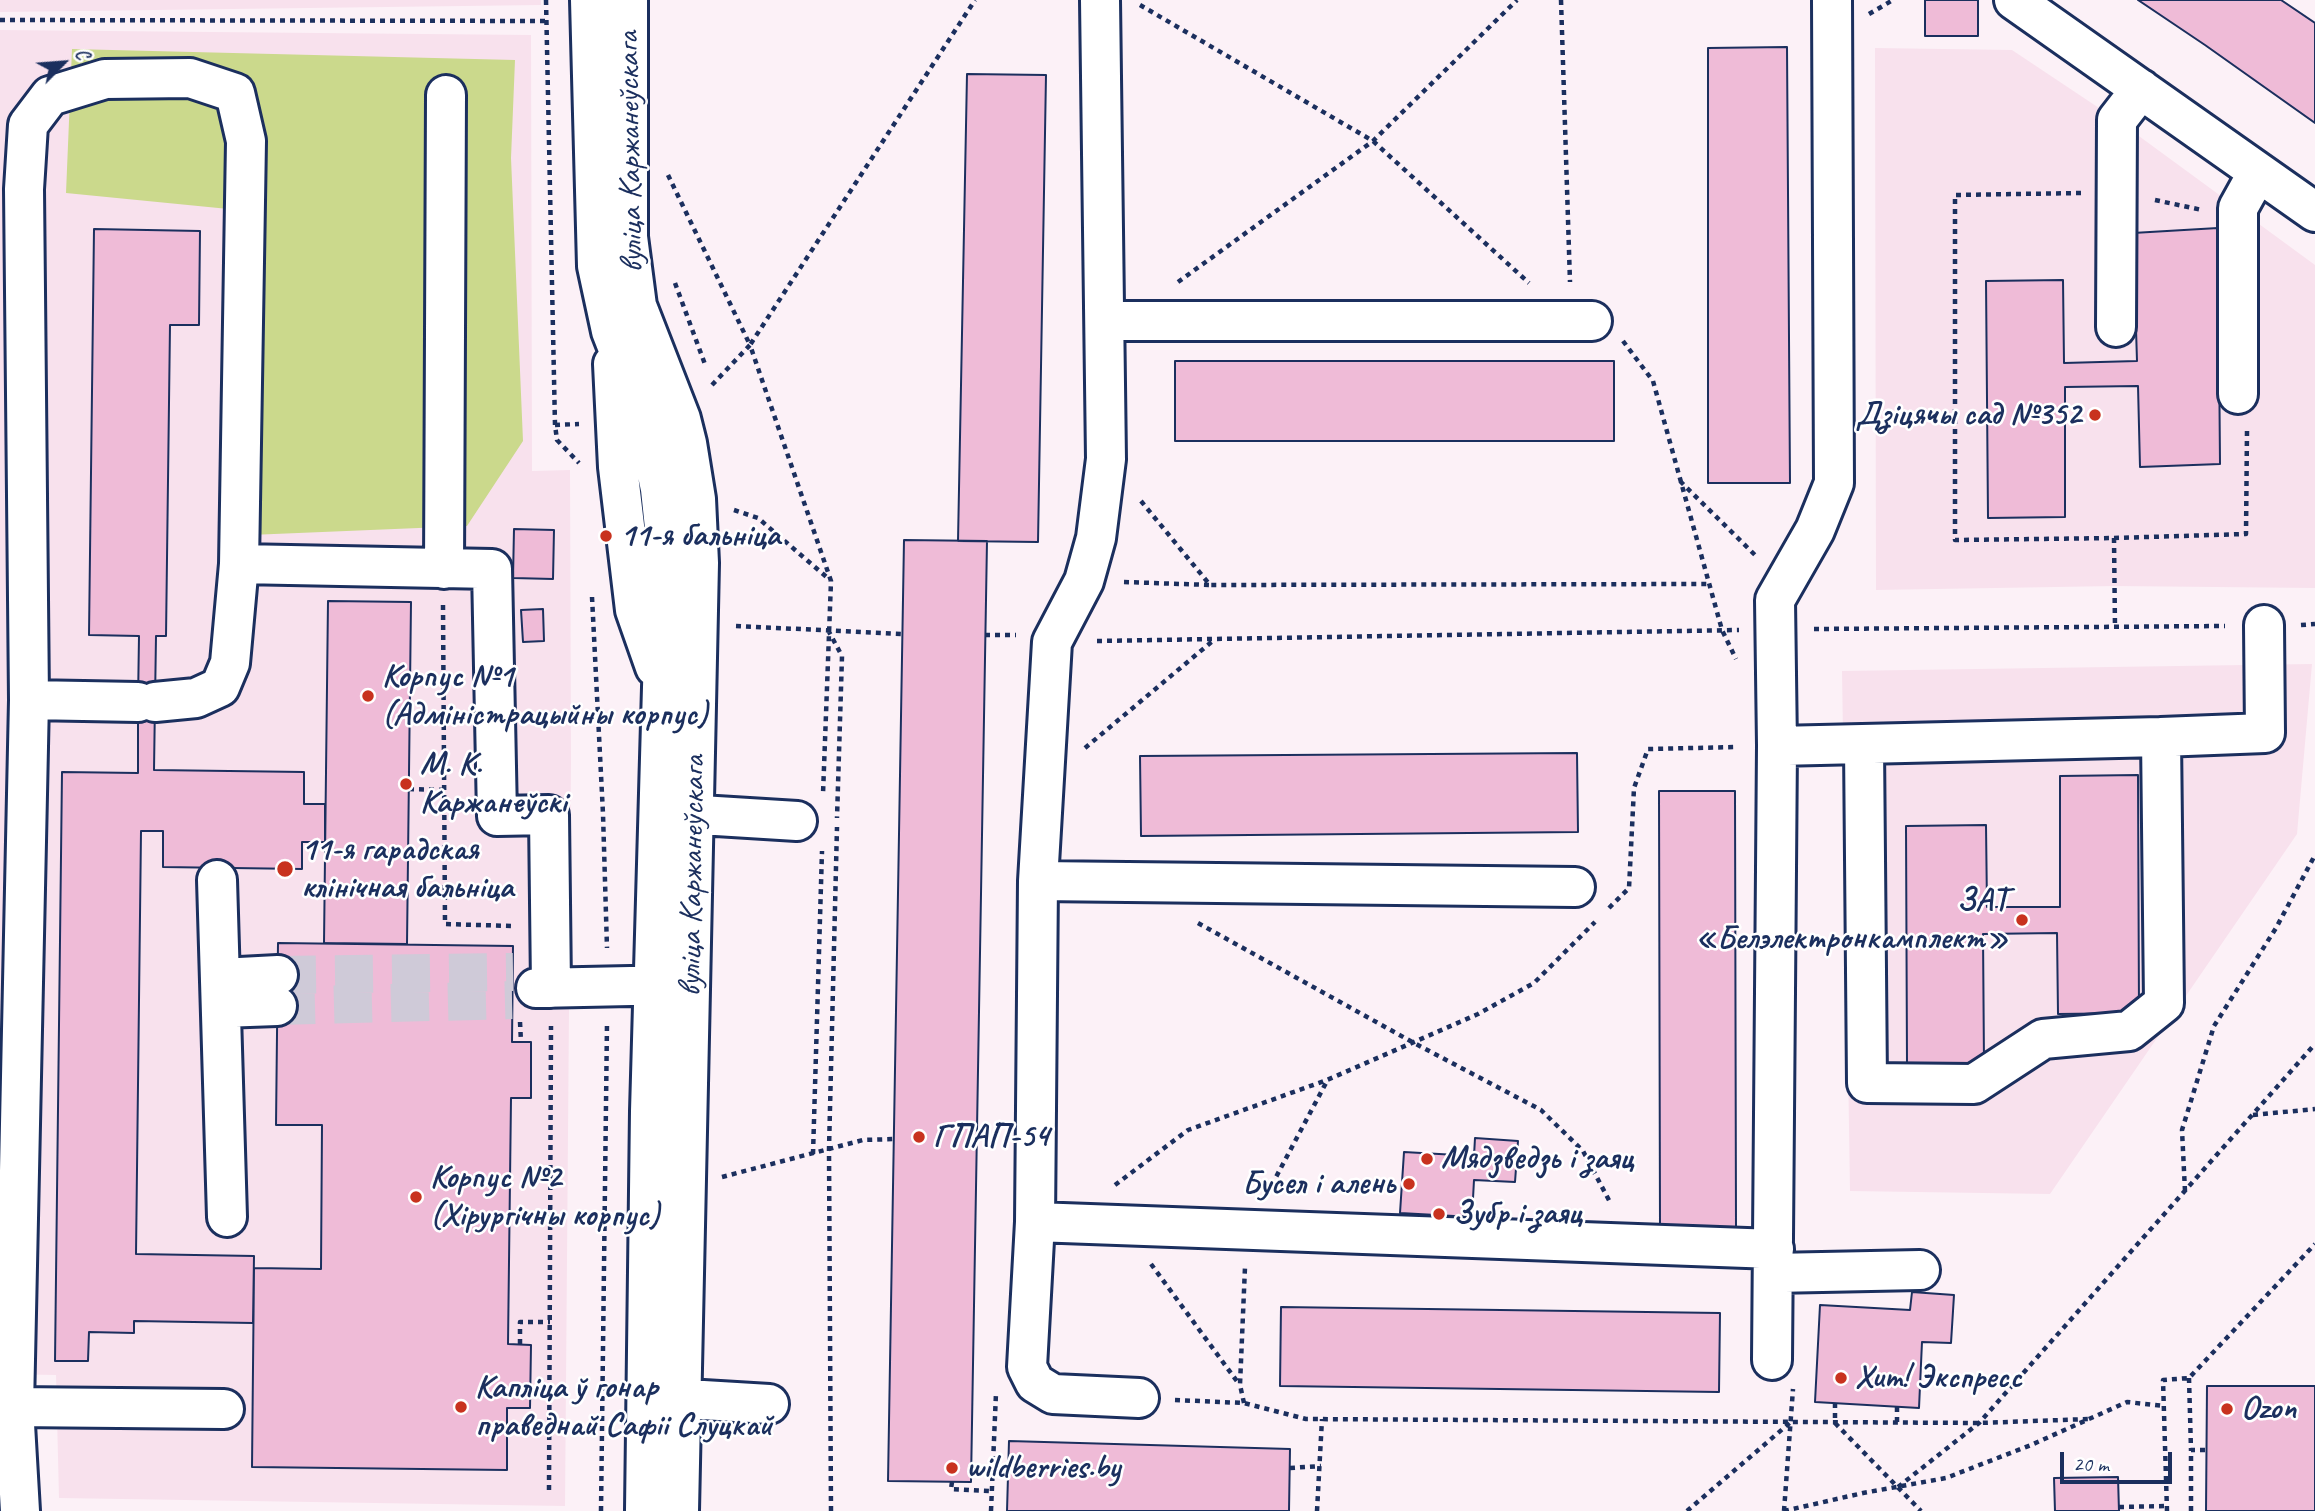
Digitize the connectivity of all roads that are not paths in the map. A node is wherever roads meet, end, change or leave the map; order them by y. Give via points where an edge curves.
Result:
1 (590, 0) edge
2 (628, 0) edge
3 (1100, 0) edge
4 (1832, 0) edge
5 (2018, 1) edge
6 (2141, 89) junction
7 (446, 95) dead end
8 (2258, 172) junction
9 (12, 189) edge
10 (2315, 212) edge
11 (1105, 321) junction
12 (1581, 321) road end
13 (2116, 327) dead end
14 (2242, 410) road end
15 (239, 564) junction
16 (444, 569) junction
17 (15, 615) edge
18 (2264, 625) road end
19 (29, 700) junction
20 (2161, 737) junction
21 (1864, 745) junction
22 (1777, 746) junction
23 (810, 808) road end
24 (677, 814) junction
25 (217, 880) dead end
26 (1038, 881) junction
27 (1575, 887) dead end
28 (672, 986) junction
29 (277, 991) tunnel mouth
30 (221, 993) junction
31 (227, 1217) dead end
32 (1035, 1223) junction
33 (1774, 1261) junction
34 (1920, 1270) dead end
35 (1772, 1360) dead end
36 (1139, 1398) road end
37 (664, 1401) junction
38 (769, 1404) dead end
39 (224, 1409) dead end
40 (10, 1418) edge
41 (20, 1511) edge
42 (645, 1511) edge
43 (679, 1511) edge

1 - 24 street, вуліца Каржанеўскага via 597,265 611,331 646,421 660,489 666,546 663,689
2 - 24 street, вуліца Каржанеўскага via 628,237 637,306 712,503 699,563
3 - 11 street
4 - 22 street via 1834,482 1815,530 1775,600
5 - 6 street
6 - 8 street
6 - 13 street via 2117,120
7 - 16 street
8 - 10 street
8 - 14 street via 2238,208
9 - 15 street via 28,125 50,96 105,79 190,78 235,93 246,141
9 - 17 street
11 - 12 street
11 - 26 street via 1106,459 1096,538 1084,581 1052,642
15 - 16 street
15 - 19 street via 230,663 219,687 197,698 146,702
16 - 28 street via 492,569 497,816 549,815 533,994
17 - 19 street
18 - 20 street via 2265,733
19 - 40 street
20 - 21 street
20 - 21 street via 2164,1003 2129,1031 2043,1039 1974,1084 1867,1083
21 - 22 street
22 - 33 street
23 - 24 street
24 - 28 street, вуліца Каржанеўскага
25 - 30 street
26 - 27 street
26 - 32 street
28 - 37 street, вуліца Каржанеўскага
29 - 30 street
30 - 31 street
32 - 33 street via 1637,1245
32 - 36 street via 1027,1367 1035,1383 1053,1394
33 - 34 street
33 - 35 street
37 - 38 street
37 - 42 street, вуліца Каржанеўскага
37 - 43 street, вуліца Каржанеўскага
39 - 40 street
40 - 41 street

